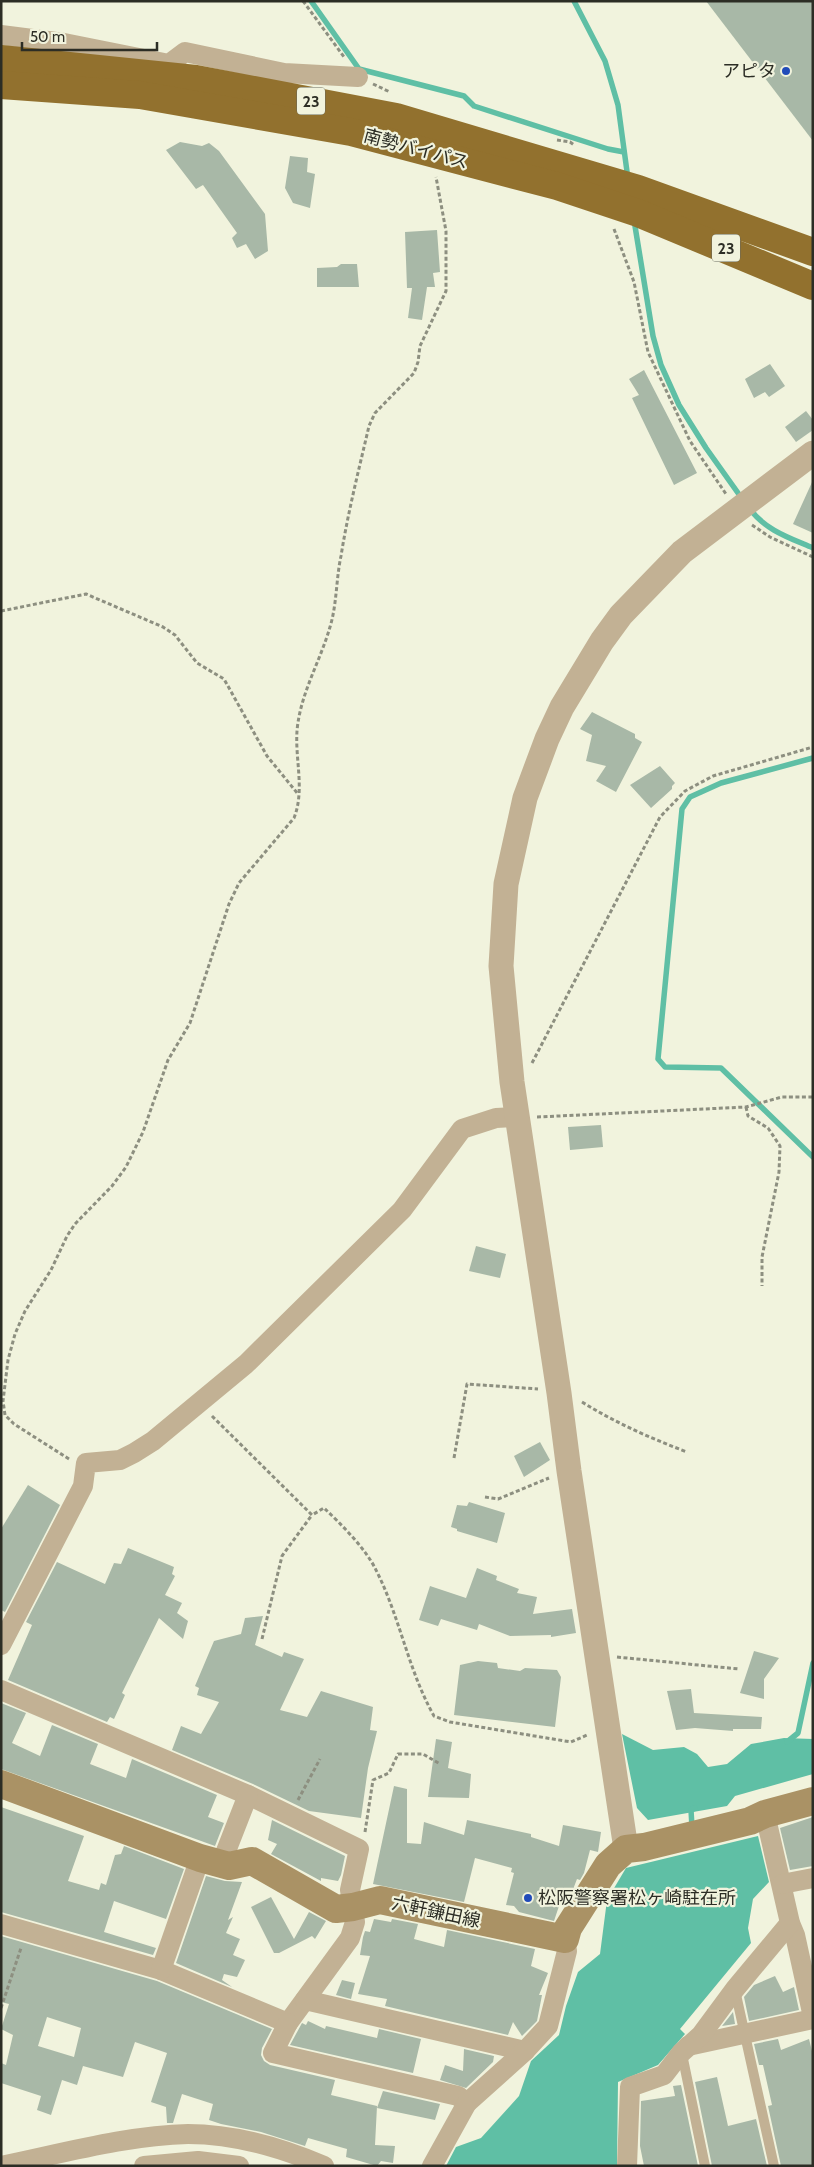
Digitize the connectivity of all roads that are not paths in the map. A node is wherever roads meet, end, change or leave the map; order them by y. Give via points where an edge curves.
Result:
1 (1, 35) edge
2 (1, 59) edge
3 (358, 77) road end
4 (1, 85) edge
5 (638, 201) junction
6 (609, 204) junction
7 (813, 252) edge
8 (813, 286) edge
9 (813, 453) edge
10 (518, 1118) junction
11 (1, 1644) edge
12 (1, 1690) edge
13 (1, 1784) edge
14 (248, 1795) junction
15 (813, 1801) edge
16 (758, 1817) junction
17 (635, 1848) junction
18 (211, 1861) junction
19 (813, 1878) edge
20 (782, 1884) junction
21 (353, 1907) junction
22 (790, 1923) junction
23 (1, 1924) edge
24 (565, 1939) junction
25 (161, 1970) junction
26 (735, 1989) junction
27 (305, 2000) junction
28 (813, 2018) edge
29 (288, 2023) junction
30 (745, 2034) junction
31 (684, 2050) junction
32 (525, 2051) junction
33 (467, 2103) junction
34 (1, 2166) edge
35 (144, 2166) edge
36 (239, 2166) edge
37 (324, 2166) edge
38 (432, 2166) edge
39 (628, 2166) edge
40 (705, 2166) edge
41 (774, 2166) edge

1 - 3 street via 64,43 169,64 185,52 284,73
2 - 6 highway, 南勢バイパス / 23 via 196,79 396,116
4 - 6 highway, 南勢バイパス / 23 via 140,94 351,132 556,186
5 - 6 highway, 南勢バイパス / 23
5 - 7 highway, 南勢バイパス / 23
5 - 8 highway, 南勢バイパス / 23
9 - 10 street via 682,552 621,615 579,677 547,739 525,798 506,884 502,966
10 - 11 street via 496,1118 462,1129 402,1210 246,1364 134,1453 120,1460 86,1463 84,1486
10 - 17 street via 606,1722
12 - 14 street
13 - 18 main road, 六軒鎌田線
14 - 18 street
14 - 21 street via 359,1849 350,1890
15 - 16 main road
16 - 17 main road
16 - 20 street
17 - 24 main road via 608,1865 568,1928
18 - 21 main road, 六軒鎌田線 via 229,1866 252,1861 336,1909
18 - 25 street
19 - 20 street
20 - 22 street
21 - 24 main road, 六軒鎌田線 via 380,1900
21 - 27 street via 355,1922 350,1938
22 - 26 street
22 - 28 street via 796,1935
23 - 25 street
24 - 32 street via 567,1951 548,2026
25 - 29 street
26 - 30 lane
26 - 31 street via 700,2035
27 - 29 street
27 - 32 street
28 - 30 street
29 - 33 street via 273,2053 458,2096
30 - 31 street
30 - 41 lane
31 - 39 street via 664,2075 630,2087
31 - 40 lane
32 - 33 street
33 - 38 street
34 - 37 street via 138,2139 190,2134 225,2137 282,2150
35 - 36 street via 198,2161

